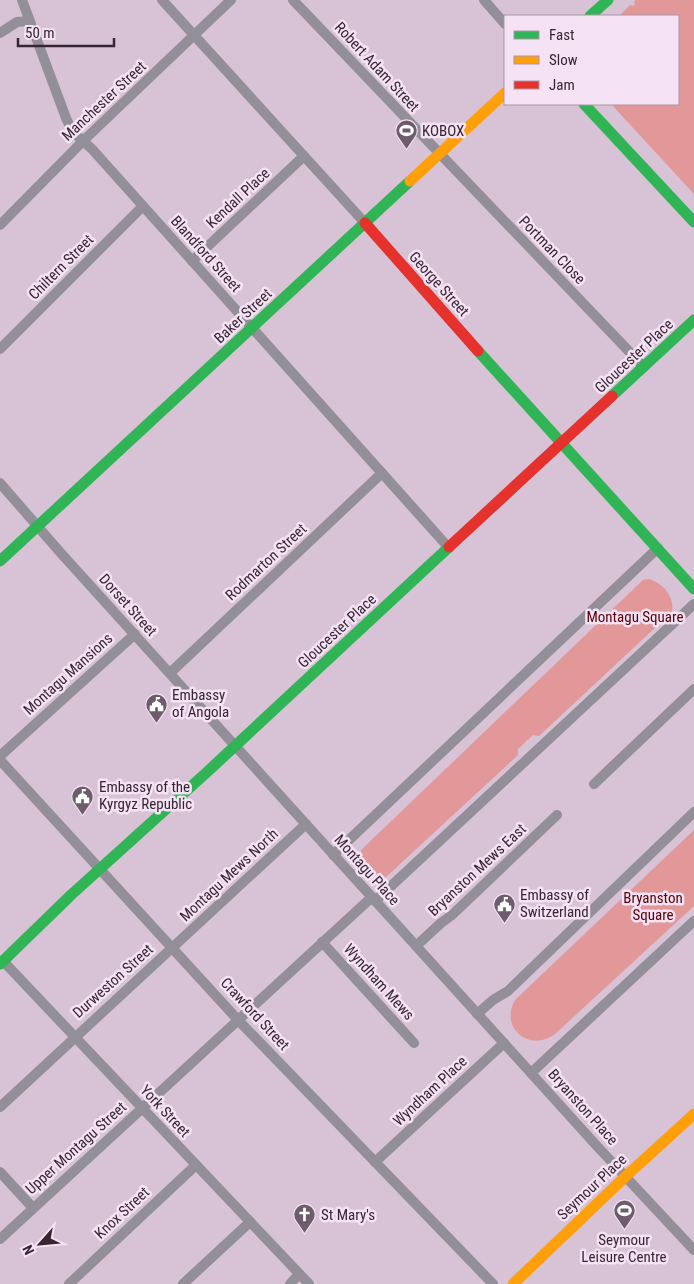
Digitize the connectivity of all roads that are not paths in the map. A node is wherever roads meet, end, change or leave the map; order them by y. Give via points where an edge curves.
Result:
1 (22, 0) edge
2 (162, 0) edge
3 (231, 0) edge
4 (293, 0) edge
5 (484, 0) edge
6 (608, 0) edge
7 (591, 15) edge
8 (29, 21) junction
9 (504, 23) edge
10 (0, 32) edge
11 (195, 36) junction
12 (504, 94) edge
13 (585, 105) edge
14 (83, 141) junction
15 (439, 154) junction
16 (304, 156) junction
17 (143, 206) junction
18 (694, 222) edge
19 (365, 223) junction
20 (0, 226) edge
21 (192, 261) junction
22 (694, 320) edge
23 (252, 328) junction
24 (0, 349) edge
25 (644, 367) junction
26 (562, 444) junction
27 (382, 473) junction
28 (0, 484) edge
29 (37, 526) junction
30 (449, 548) junction
31 (658, 548) junction
32 (0, 561) edge
33 (694, 589) edge
34 (694, 604) edge
35 (135, 634) junction
36 (170, 673) junction
37 (694, 689) edge
38 (235, 745) junction
39 (0, 758) edge
40 (594, 784) dead end
41 (694, 812) edge
42 (557, 815) dead end
43 (306, 824) junction
44 (333, 855) junction
45 (101, 869) junction
46 (373, 899) junction
47 (694, 921) edge
48 (322, 942) junction
49 (416, 946) junction
50 (173, 948) junction
51 (1, 961) edge
52 (478, 1014) junction
53 (238, 1020) junction
54 (74, 1038) junction
55 (414, 1043) dead end
56 (504, 1043) junction
57 (531, 1073) junction
58 (0, 1107) edge
59 (142, 1108) junction
60 (694, 1114) edge
61 (375, 1162) junction
62 (196, 1165) junction
63 (0, 1172) edge
64 (626, 1176) junction
65 (33, 1208) junction
66 (250, 1222) junction
67 (0, 1239) edge
68 (694, 1250) edge
69 (299, 1274) junction
70 (69, 1284) edge
71 (183, 1284) edge
72 (290, 1284) edge
73 (309, 1284) edge
74 (493, 1284) edge
75 (513, 1284) edge

1 - 8 street, Blandford Street
2 - 11 street, George Street
3 - 11 street, Manchester Street
4 - 15 street, Robert Adam Street
5 - 9 street
6 - 7 main road
8 - 10 street via 17,22
8 - 14 street, Blandford Street via 66,118 72,131
11 - 14 street, Manchester Street
11 - 16 street, George Street
12 - 15 main road, Baker Street
13 - 18 main road
14 - 17 street, Blandford Street
14 - 20 street, Manchester Street
15 - 19 main road, Baker Street
15 - 25 street, Portman Close
16 - 19 street, George Street
16 - 21 street, Kendall Place
17 - 21 street, Blandford Street
17 - 24 street, Chiltern Street
19 - 23 main road, Baker Street
19 - 26 main road, George Street
21 - 23 street, Blandford Street
22 - 25 main road, Gloucester Place
23 - 27 street, Blandford Street
23 - 29 main road, Baker Street
25 - 26 main road, Gloucester Place
26 - 30 main road, Gloucester Place
26 - 31 main road, George Street
27 - 30 street, Blandford Street
27 - 36 street, Rodmarton Street
28 - 29 street, Dorset Street
29 - 32 main road, Baker Street
29 - 35 street, Dorset Street
30 - 38 main road, Gloucester Place
31 - 33 main road, George Street
31 - 44 street
34 - 46 street
35 - 36 street, Dorset Street
35 - 39 street, Montagu Mansions
36 - 38 street, Dorset Street
37 - 40 street
38 - 43 street, Montagu Place
38 - 45 main road, Gloucester Place
39 - 45 street, Crawford Street
41 - 52 street via 508,991
42 - 49 street, Bryanston Mews East
43 - 44 street, Montagu Place
43 - 50 street, Montagu Mews North
44 - 46 street, Montagu Place
45 - 50 street, Crawford Street
45 - 51 main road, Gloucester Place
46 - 48 street, Upper Montagu Street
46 - 49 street, Montagu Place
47 - 57 street
48 - 53 street, Upper Montagu Street
48 - 55 street, Wyndham Mews
49 - 52 street, Montagu Place
50 - 53 street, Crawford Street
50 - 54 street, Durweston Street
51 - 54 street, York Street
52 - 56 street
53 - 59 street, Upper Montagu Street
53 - 61 street, Crawford Street
54 - 58 street, Durweston Street
54 - 59 street, York Street
56 - 57 street
56 - 61 street, Wyndham Place
57 - 64 street, Bryanston Place
59 - 62 street, York Street
59 - 65 street, Upper Montagu Street
60 - 64 main road, Seymour Place
61 - 74 street, Crawford Street
62 - 66 street, York Street
62 - 70 street, Knox Street
63 - 65 street
64 - 68 street, Bryanston Place
64 - 75 main road, Seymour Place
65 - 67 street, Upper Montagu Street
66 - 69 street, York Street
66 - 71 street
69 - 72 street
69 - 73 street, York Street

